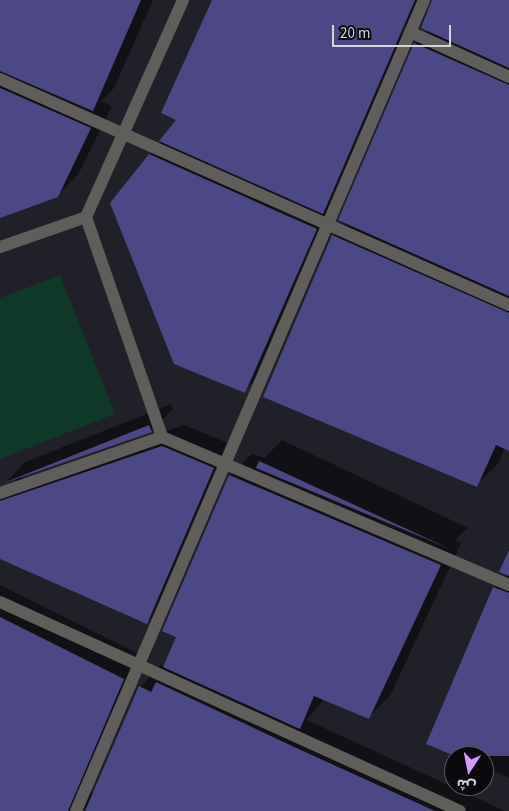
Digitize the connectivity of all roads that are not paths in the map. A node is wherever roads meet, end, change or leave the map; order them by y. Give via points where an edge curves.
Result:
1 (184, 0) edge
2 (424, 0) edge
3 (410, 32) junction
4 (509, 77) edge
5 (0, 79) edge
6 (123, 134) junction
7 (86, 218) junction
8 (328, 224) junction
9 (0, 247) edge
10 (509, 305) edge
11 (162, 437) junction
12 (225, 464) junction
13 (0, 493) edge
14 (509, 585) edge
15 (0, 602) edge
16 (139, 664) junction
17 (76, 811) edge
18 (460, 811) edge

1 - 6 street
2 - 3 street
3 - 4 street
3 - 8 street
5 - 6 street
6 - 7 street
6 - 8 street
7 - 9 street
7 - 11 street
8 - 10 street
8 - 12 street
11 - 12 street
11 - 13 street
12 - 14 street
12 - 16 street
15 - 16 street
16 - 17 street
16 - 18 street

